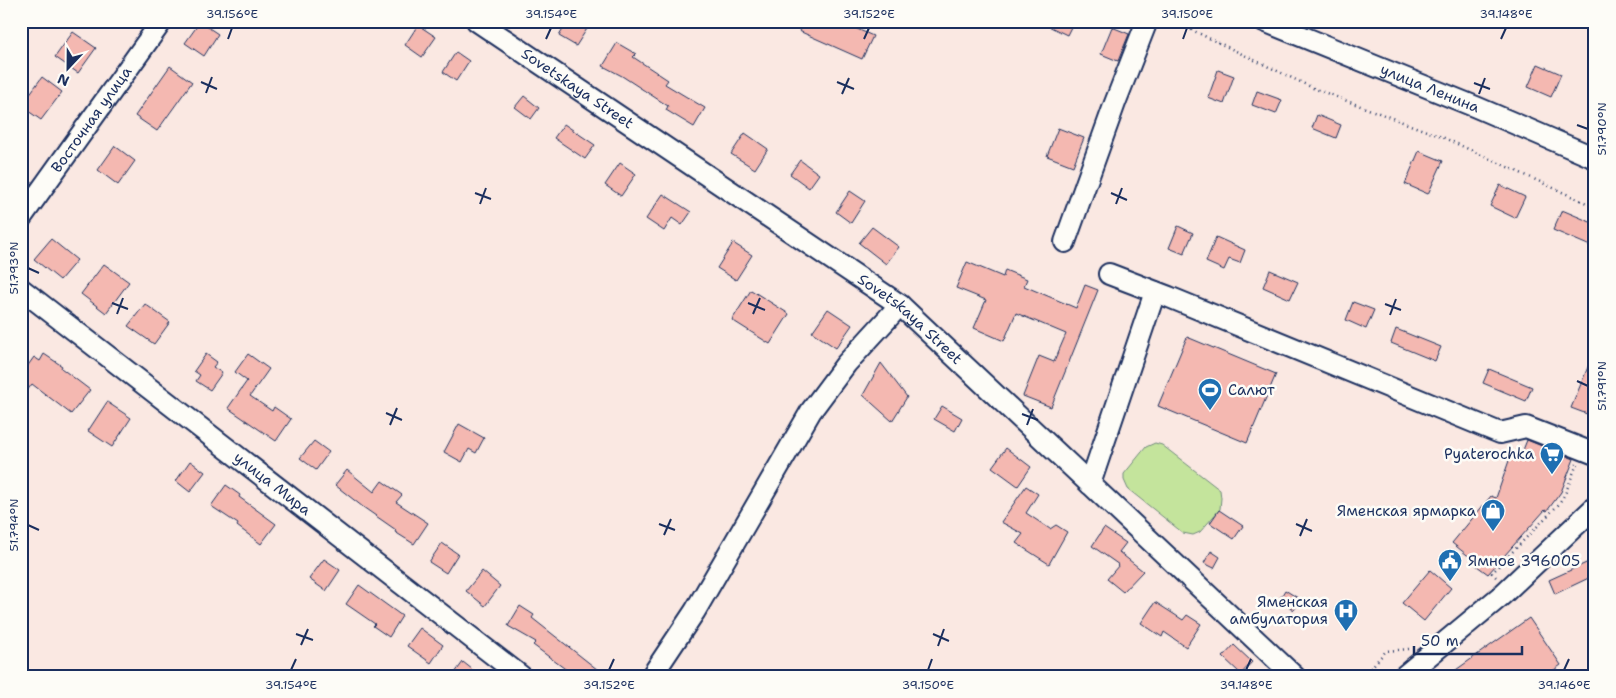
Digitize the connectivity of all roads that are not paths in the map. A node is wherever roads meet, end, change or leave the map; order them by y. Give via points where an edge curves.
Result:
1 (162, 21) edge
2 (478, 21) edge
3 (1147, 21) edge
4 (1264, 21) edge
5 (1595, 158) edge
6 (21, 218) edge
7 (1065, 242) dead end
8 (1109, 274) dead end
9 (21, 289) edge
10 (1155, 292) junction
11 (900, 306) junction
12 (1587, 456) edge
13 (1090, 484) junction
14 (1595, 508) edge
15 (522, 677) edge
16 (651, 677) edge
17 (1295, 677) edge
18 (1403, 677) edge

1 - 6 street, Восточная улица
2 - 11 street, Sovetskaya Street
3 - 7 street
4 - 5 street, улица Ленина
8 - 10 street
9 - 15 street, улица Мира
10 - 12 street via 1500,434 1526,427
10 - 13 street
11 - 13 street, Sovetskaya Street
11 - 16 street via 846,364 811,411 695,611
13 - 17 street, Sovetskaya Street
14 - 18 street via 1502,595

